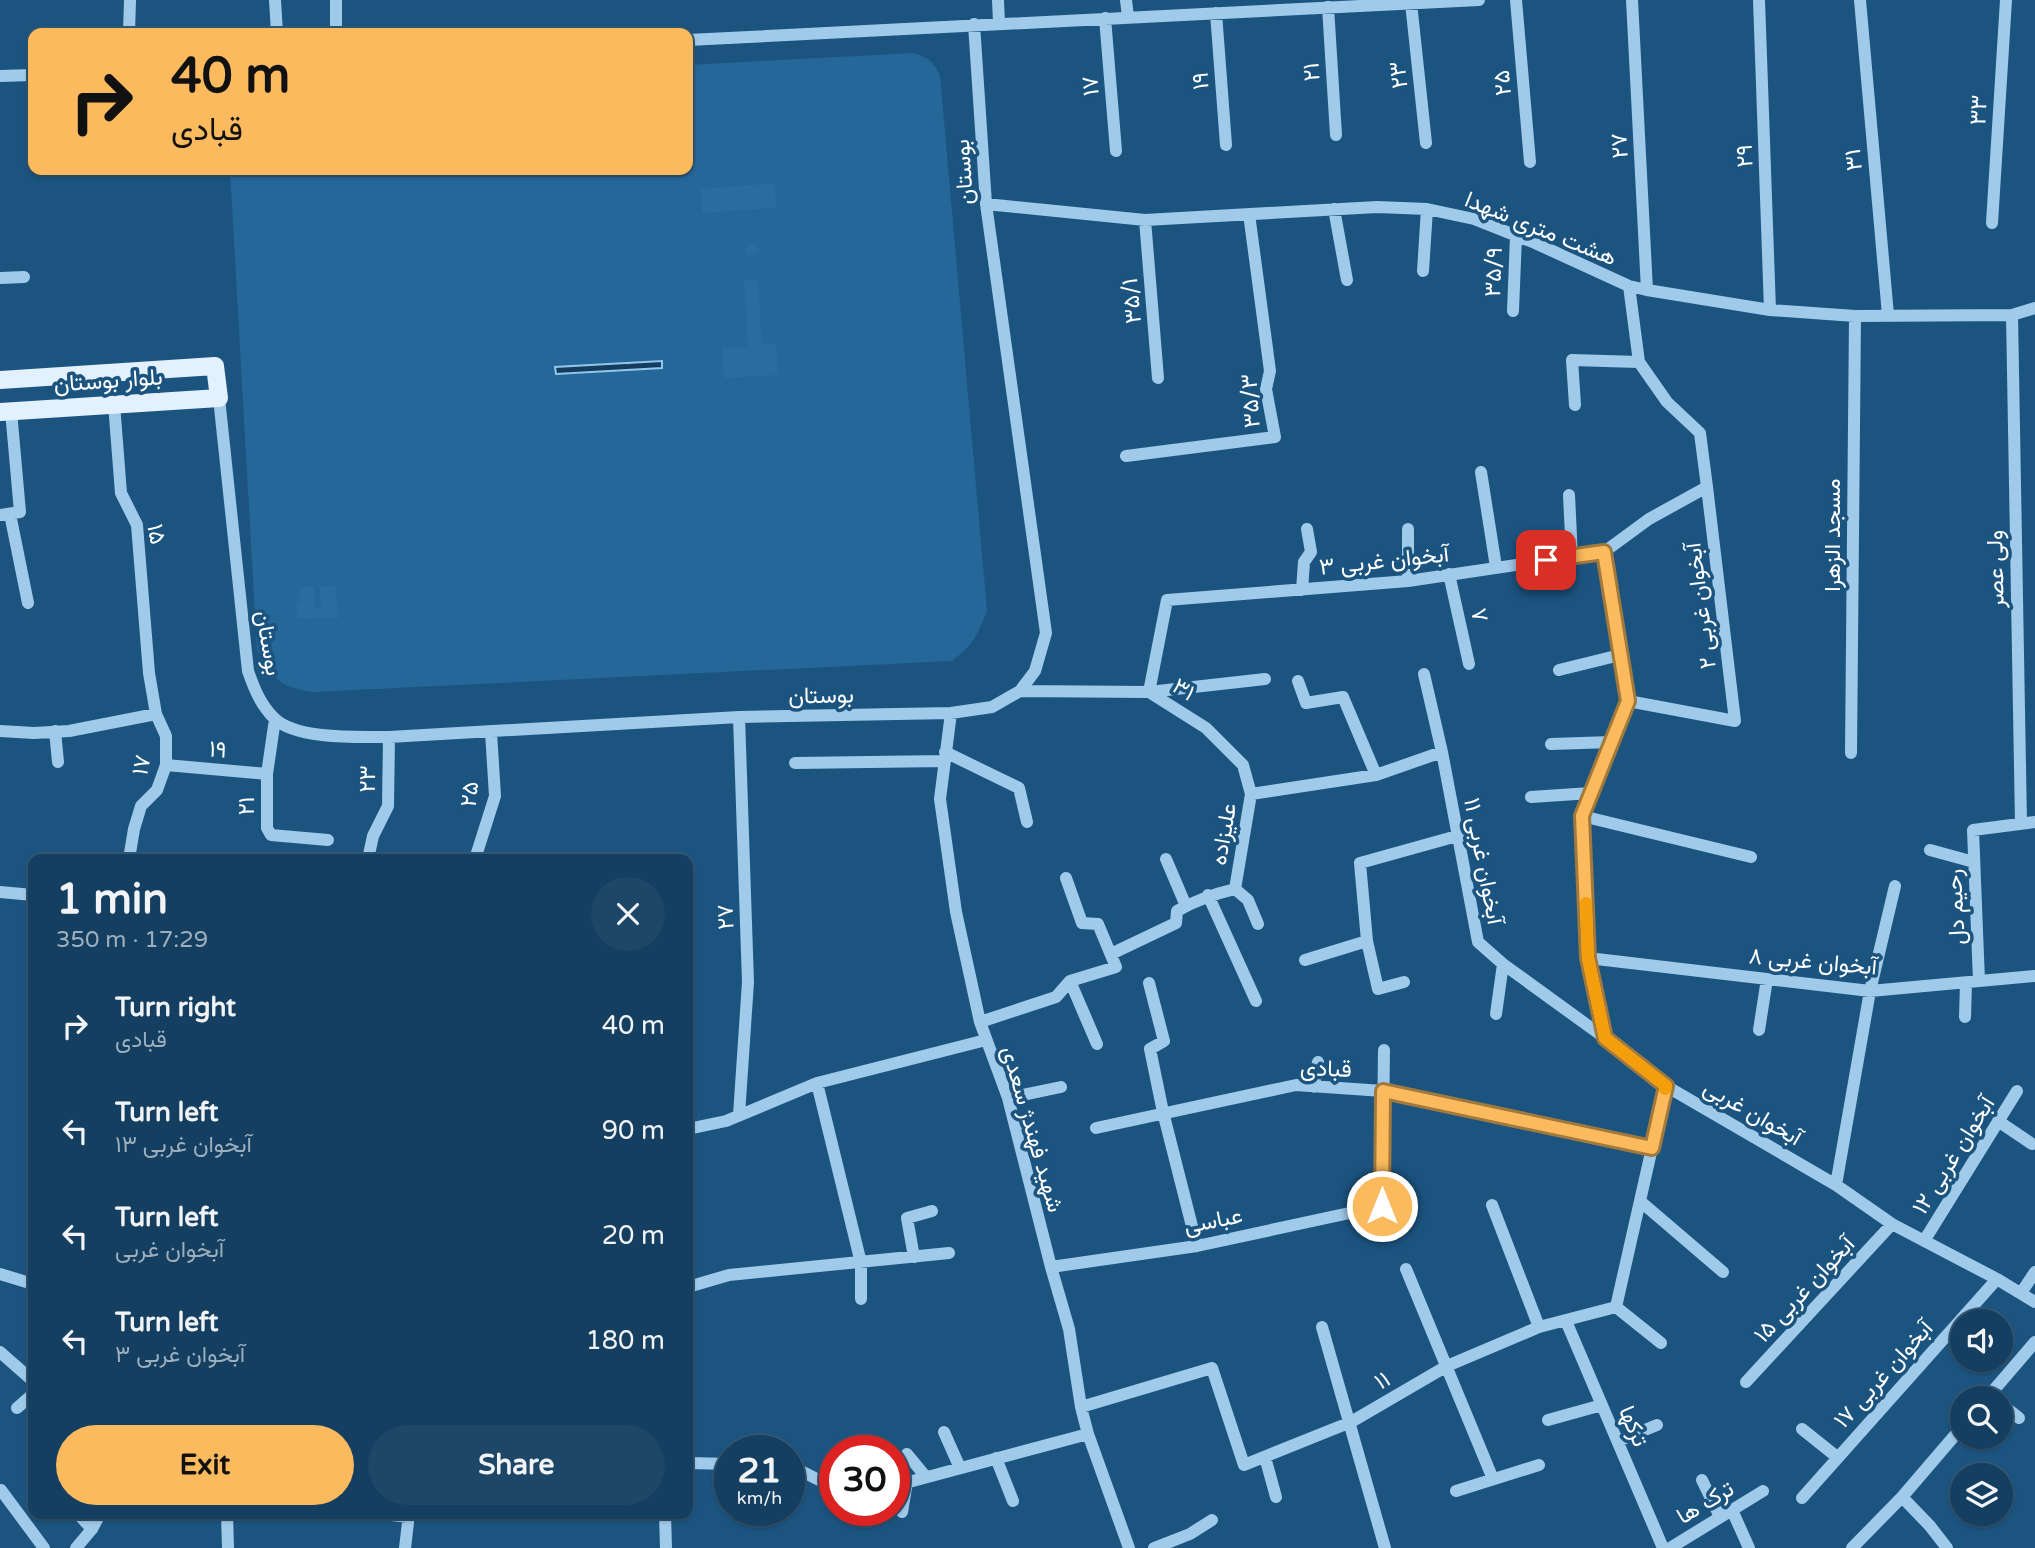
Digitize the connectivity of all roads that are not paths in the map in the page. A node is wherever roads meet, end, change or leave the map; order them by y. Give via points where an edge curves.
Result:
1 (130, 0) edge
2 (275, 0) edge
3 (336, 0) edge
4 (998, 0) edge
5 (1126, 0) edge
6 (1479, 0) edge
7 (1516, 0) edge
8 (1632, 0) edge
9 (1759, 0) edge
10 (1860, 0) edge
11 (2006, 0) edge
12 (1460, 1) edge
13 (1345, 3) edge
14 (1411, 3) junction
15 (1238, 6) edge
16 (1328, 7) junction
17 (1216, 13) junction
18 (1128, 17) junction
19 (1105, 18) junction
20 (999, 23) junction
21 (974, 24) junction
22 (129, 28) edge
23 (277, 28) edge
24 (336, 28) edge
25 (693, 40) edge
26 (28, 75) edge
27 (0, 76) edge
28 (1336, 135) dead end
29 (1426, 143) dead end
30 (1226, 145) dead end
31 (1116, 150) dead end
32 (1531, 162) dead end
33 (986, 204) junction
34 (1334, 209) junction
35 (1427, 209) junction
36 (1249, 214) junction
37 (1145, 220) junction
38 (1992, 223) dead end
39 (1516, 236) junction
40 (1423, 271) dead end
41 (24, 277) dead end
42 (0, 278) edge
43 (1347, 280) dead end
44 (1629, 286) junction
45 (1647, 290) junction
46 (2035, 308) edge
47 (1770, 310) junction
48 (1513, 311) dead end
49 (1888, 315) junction
50 (2012, 315) junction
51 (1855, 316) junction
52 (1639, 362) junction
53 (1158, 378) dead end
54 (0, 380) edge
55 (219, 397) junction
56 (114, 404) junction
57 (1575, 405) dead end
58 (6, 411) edge
59 (1126, 456) dead end
60 (1481, 472) dead end
61 (1707, 487) junction
62 (1569, 495) dead end
63 (5, 514) edge
64 (1307, 529) dead end
65 (1408, 529) dead end
66 (1604, 552) junction
67 (1572, 557) junction
68 (1496, 567) junction
69 (1449, 574) junction
70 (1408, 580) junction
71 (1302, 590) junction
72 (1167, 600) joint
73 (28, 603) dead end
74 (1620, 655) junction
75 (1469, 664) dead end
76 (1559, 670) dead end
77 (149, 673) joint
78 (1424, 674) dead end
79 (1265, 679) dead end
80 (1298, 681) dead end
81 (1020, 691) junction
82 (1149, 692) junction
83 (1628, 701) junction
84 (951, 713) junction
85 (156, 714) junction
86 (739, 717) junction
87 (275, 719) junction
88 (0, 731) edge
89 (55, 731) junction
90 (491, 732) junction
91 (389, 737) junction
92 (1612, 742) junction
93 (1551, 744) dead end
94 (1442, 752) junction
95 (1851, 753) dead end
96 (945, 757) junction
97 (58, 762) dead end
98 (796, 763) dead end
99 (166, 765) junction
100 (267, 774) junction
101 (1376, 775) junction
102 (1591, 793) junction
103 (1251, 794) junction
104 (1531, 797) dead end
105 (1582, 816) junction
106 (1027, 822) dead end
107 (2035, 822) edge
108 (2021, 823) junction
109 (1457, 836) junction
110 (328, 840) dead end
111 (1930, 850) dead end
112 (130, 854) edge
113 (369, 854) edge
114 (477, 854) edge
115 (1751, 857) dead end
116 (1166, 859) dead end
117 (1974, 862) junction
118 (1066, 878) dead end
119 (1895, 886) dead end
120 (1235, 889) junction
121 (0, 892) edge
122 (28, 895) edge
123 (1208, 895) junction
124 (1186, 906) junction
125 (1258, 924) dead end
126 (1367, 941) junction
127 (1111, 954) junction
128 (1588, 958) junction
129 (1305, 960) dead end
130 (1503, 964) junction
131 (2035, 976) edge
132 (1767, 979) junction
133 (1070, 981) junction
134 (1404, 982) dead end
135 (1973, 982) junction
136 (1149, 983) dead end
137 (1870, 991) junction
138 (1256, 1001) dead end
139 (1496, 1014) dead end
140 (1965, 1017) dead end
141 (980, 1022) junction
142 (1759, 1030) dead end
143 (1605, 1038) junction
144 (986, 1040) junction
145 (1097, 1044) dead end
146 (1384, 1050) dead end
147 (1318, 1062) dead end
148 (817, 1083) junction
149 (1666, 1086) junction
150 (1061, 1087) dead end
151 (1314, 1087) junction
152 (1383, 1091) junction
153 (2017, 1091) dead end
154 (1008, 1098) junction
155 (1163, 1112) junction
156 (739, 1115) junction
157 (1998, 1121) junction
158 (693, 1128) edge
159 (1096, 1128) dead end
160 (2032, 1144) dead end
161 (1652, 1148) junction
162 (1836, 1185) junction
163 (1640, 1201) junction
164 (1492, 1205) dead end
165 (932, 1210) dead end
166 (1892, 1224) junction
167 (1924, 1241) junction
168 (1197, 1246) junction
169 (948, 1253) dead end
170 (914, 1256) junction
171 (861, 1263) junction
172 (1051, 1268) junction
173 (1406, 1269) dead end
174 (1723, 1272) dead end
175 (2035, 1272) edge
176 (0, 1274) edge
177 (1997, 1279) junction
178 (28, 1282) edge
179 (693, 1286) edge
180 (2021, 1293) junction
181 (861, 1298) dead end
182 (2035, 1302) edge
183 (1616, 1307) junction
184 (1566, 1321) junction
185 (1322, 1327) dead end
186 (1539, 1327) junction
187 (2035, 1342) edge
188 (1661, 1343) dead end
189 (0, 1352) edge
190 (1447, 1366) junction
191 (28, 1377) edge
192 (1746, 1382) dead end
193 (2003, 1386) edge
194 (28, 1398) edge
195 (1602, 1405) junction
196 (1081, 1407) junction
197 (17, 1408) dead end
198 (2013, 1414) edge
199 (2019, 1418) dead end
200 (1548, 1420) dead end
201 (1351, 1423) junction
202 (1657, 1425) dead end
203 (1802, 1429) dead end
204 (944, 1432) dead end
205 (1088, 1434) junction
206 (1618, 1441) junction
207 (1950, 1441) edge
208 (1265, 1457) junction
209 (1837, 1457) junction
210 (910, 1458) edge
211 (996, 1458) junction
212 (693, 1463) edge
213 (714, 1464) edge
214 (1539, 1465) dead end
215 (960, 1468) junction
216 (926, 1477) junction
217 (1493, 1479) junction
218 (1702, 1480) dead end
219 (910, 1481) edge
220 (1, 1490) edge
221 (1456, 1491) dead end
222 (1763, 1491) dead end
223 (1276, 1497) dead end
224 (1902, 1497) junction
225 (1802, 1498) dead end
226 (1013, 1501) dead end
227 (1732, 1510) junction
228 (1720, 1517) junction
229 (83, 1519) edge
230 (97, 1519) edge
231 (227, 1519) edge
232 (409, 1519) edge
233 (665, 1519) edge
234 (1212, 1520) dead end
235 (92, 1529) junction
236 (44, 1548) edge
237 (76, 1548) edge
238 (228, 1548) edge
239 (405, 1548) edge
240 (666, 1548) edge
241 (1129, 1548) edge
242 (1154, 1548) edge
243 (1385, 1548) edge
244 (1663, 1548) edge
245 (1670, 1548) edge
246 (1749, 1548) edge
247 (1852, 1548) edge
248 (1947, 1548) edge

1 - 22 street
2 - 23 street
3 - 24 street
4 - 20 street
5 - 18 street
6 - 12 street
7 - 32 street, ۲۵
8 - 45 street, ۲۷
9 - 47 street, ۲۹
10 - 49 street, ۳۱
11 - 38 street, ۳۳
12 - 14 street
13 - 14 street
13 - 16 street
14 - 29 street, ۲۳
15 - 16 street
15 - 17 street
16 - 28 street, ۲۱
17 - 18 street
17 - 30 street, ۱۹
18 - 19 street
19 - 20 street
19 - 31 street, ۱۷
20 - 21 street
21 - 25 street
21 - 33 street, بوستان
26 - 27 street
33 - 37 street, هشت متری شهدا
33 - 81 street, بوستان via 1046,633 1035,671
34 - 35 street, هشت متری شهدا
34 - 36 street, هشت متری شهدا
34 - 43 street
35 - 39 street, هشت متری شهدا via 1474,219
35 - 40 street
36 - 37 street, هشت متری شهدا
36 - 59 street, ۳۵/۳ via 1275,437
37 - 53 street, ۳۵/۱
39 - 44 street, هشت متری شهدا
39 - 48 street, ۳۵/۹
41 - 42 street
44 - 45 street, هشت متری شهدا
44 - 52 street
45 - 47 street, هشت متری شهدا
46 - 50 street, هشت متری شهدا
47 - 51 street, هشت متری شهدا
49 - 50 street, هشت متری شهدا
49 - 51 street, هشت متری شهدا
50 - 108 street, ولی عصر
51 - 95 street, مسجد الزهرا
52 - 57 street via 1572,360
52 - 61 street via 1667,402 1700,433
54 - 55 main road, بلوار بوستان via 215,366
55 - 56 main road, بلوار بوستان
55 - 87 street, بوستان via 247,671
56 - 58 main road, بلوار بوستان
56 - 77 street, ۱۵ via 121,493 137,525
58 - 63 street via 20,512
60 - 68 street
61 - 66 street via 1649,519
61 - 83 street, آبخوان غربی ۲ via 1735,721
62 - 67 street
63 - 73 street
64 - 71 street via 1311,552 1304,562
65 - 70 street
66 - 67 street, آبخوان غربی ۳
66 - 74 street
67 - 68 street, آبخوان غربی ۳
68 - 69 street, آبخوان غربی ۳
69 - 70 street, آبخوان غربی ۳
69 - 75 street, ۷
70 - 71 street, آبخوان غربی ۳
71 - 72 street, آبخوان غربی ۳
72 - 82 street, ۳۱
74 - 76 street
74 - 83 street
77 - 85 street, ۱۷
78 - 94 street, آبخوان غربی ۱۱
79 - 82 street
80 - 101 street via 1306,703 1343,698
81 - 82 street
81 - 84 street, بوستان via 992,707
82 - 103 street, ۳۱ via 1206,728 1243,765
83 - 92 street
84 - 86 street, بوستان
84 - 96 street, شهید فهندژ سعدی
85 - 89 street
85 - 99 street, ۱۷ via 166,736
86 - 90 street, بوستان
86 - 156 street, ۲۷ via 748,982
87 - 91 street, بوستان via 301,732
87 - 100 street, ۲۱
88 - 89 street
89 - 97 street
90 - 91 street, بوستان
90 - 114 street, ۲۵ via 495,796
91 - 113 street, ۲۳ via 388,806
92 - 93 street
92 - 102 street
94 - 101 street, علیزاده
94 - 109 street, آبخوان غربی ۱۱
96 - 98 street
96 - 106 street via 1019,788
96 - 141 street, شهید فهندژ سعدی via 940,799 956,912
99 - 100 street, ۱۹
99 - 112 street, ۱۷ via 157,790 141,806
100 - 110 street, ۲۱ via 267,828 271,835
101 - 103 street, علیزاده
102 - 104 street
102 - 105 street
103 - 120 street, علیزاده
105 - 115 street
105 - 128 street
107 - 108 street
108 - 117 street, رحیم دل via 1973,830
109 - 126 street via 1360,863
109 - 130 street, آبخوان غربی ۱۱ via 1478,942
111 - 117 street
116 - 124 street
117 - 135 street, رحیم دل
118 - 127 street via 1082,923 1098,924
119 - 137 street
120 - 123 street, علیزاده
120 - 125 street via 1248,900
121 - 122 street
123 - 124 street, علیزاده
123 - 138 street
124 - 127 street, علیزاده via 1177,911 1176,923
126 - 129 street
126 - 134 street via 1378,989
127 - 133 street via 1116,967
128 - 132 street, آبخوان غربی ۸
128 - 143 street
130 - 139 street
130 - 143 street, آبخوان غربی ۱۱
131 - 135 street, آبخوان غربی ۸
132 - 137 street, آبخوان غربی ۸
132 - 142 street
133 - 141 street via 1056,998
133 - 145 street
135 - 137 street, آبخوان غربی ۸
135 - 140 street, رحیم دل
136 - 155 street via 1164,1041 1150,1049
137 - 162 street
141 - 144 street, شهید فهندژ سعدی
143 - 149 street, آبخوان غربی
144 - 148 street
144 - 154 street, شهید فهندژ سعدی
146 - 152 street
147 - 151 street
148 - 156 street
148 - 171 street
149 - 161 street
149 - 162 street, آبخوان غربی
150 - 154 street
151 - 152 street, قبادی
151 - 155 street, قبادی via 1296,1086
152 - 161 street, قبادی
152 - 168 street, عباسی via 1382,1206
153 - 157 street, آبخوان غربی ۱۲
154 - 172 street, شهید فهندژ سعدی
155 - 159 street, قبادی
155 - 168 street
156 - 158 street
157 - 160 street
157 - 167 street, آبخوان غربی ۱۲
161 - 163 street
162 - 166 street, آبخوان غربی
163 - 174 street
163 - 183 street
164 - 186 street
165 - 170 street via 907,1218
166 - 167 street, آبخوان غربی
166 - 192 street, آبخوان غربی ۱۵
167 - 177 street, آبخوان غربی
168 - 172 street, عباسی
169 - 170 street
170 - 171 street
171 - 179 street via 729,1275
171 - 181 street
172 - 196 street, شهید فهندژ سعدی via 1069,1329
173 - 190 street
175 - 180 street
176 - 178 street
177 - 180 street, آبخوان غربی
177 - 209 street, آبخوان غربی ۱۷
180 - 182 street, آبخوان غربی
183 - 184 street, ۱۱
183 - 188 street
184 - 186 street, ۱۱
184 - 195 street, ترکها
185 - 201 street
186 - 190 street, ۱۱
187 - 193 street
189 - 191 street
190 - 201 street, ۱۱
190 - 217 street
194 - 197 street
195 - 200 street
195 - 206 street, ترکها
196 - 205 street, شهید فهندژ سعدی
196 - 208 street, ۱۱ via 1212,1368 1244,1465
198 - 199 street
201 - 208 street, ۱۱
201 - 243 street
202 - 206 street
203 - 209 street
204 - 215 street
205 - 211 street
205 - 241 street, شهید فهندژ سعدی
206 - 244 street, ترکها
207 - 224 street
208 - 223 street
209 - 225 street, آبخوان غربی ۱۷
210 - 216 street
211 - 215 street
211 - 226 street
212 - 213 street
214 - 217 street
215 - 216 street
216 - 219 street
217 - 221 street
218 - 228 street
220 - 236 street
222 - 227 street, ترک ها
224 - 247 street
224 - 248 street
227 - 228 street, ترک ها
227 - 246 street
228 - 245 street, ترک ها
229 - 235 street
230 - 235 street
231 - 238 street
232 - 239 street
233 - 240 street
234 - 242 street
235 - 237 street

